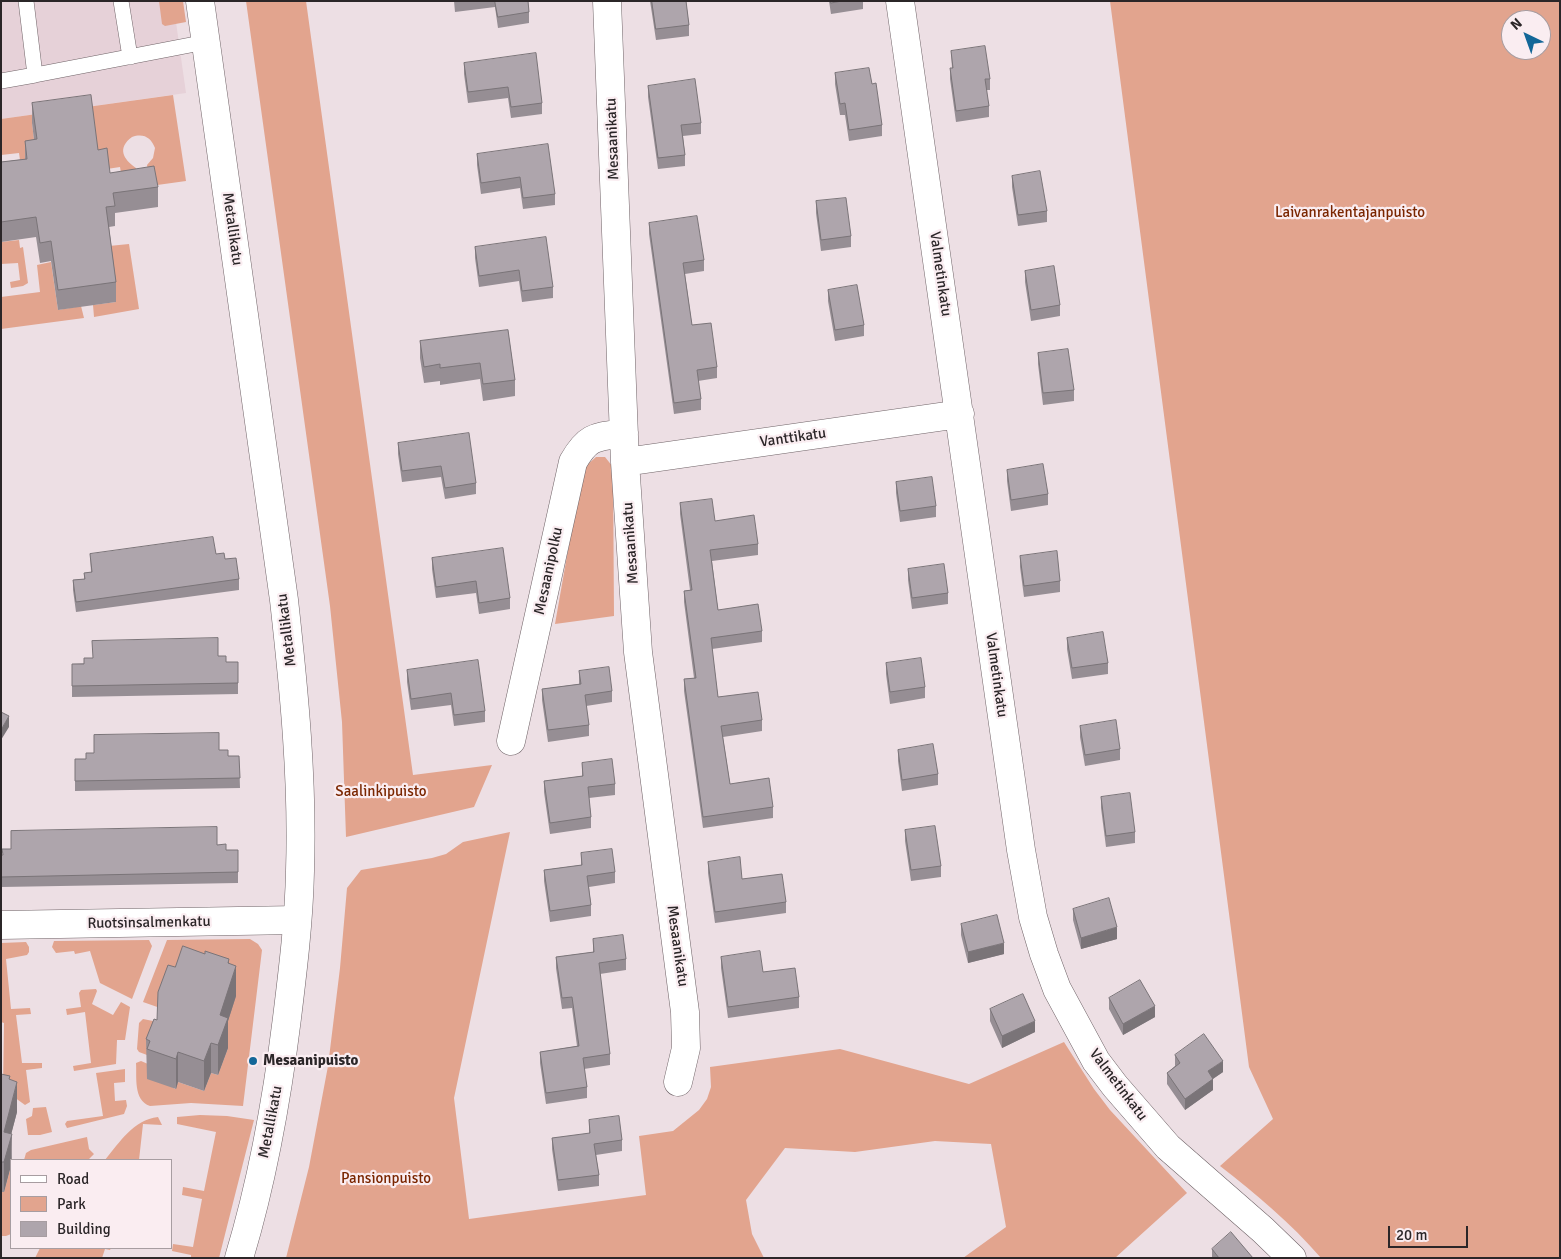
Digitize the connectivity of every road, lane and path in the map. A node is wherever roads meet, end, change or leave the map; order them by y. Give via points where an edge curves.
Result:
1 (26, 1) edge
2 (122, 1) edge
3 (200, 1) edge
4 (607, 1) edge
5 (900, 1) edge
6 (206, 42) junction
7 (130, 57) junction
8 (35, 75) junction
9 (1, 81) edge
10 (960, 414) junction
11 (624, 433) junction
12 (625, 462) junction
13 (512, 741) dead end
14 (297, 920) junction
15 (1, 925) edge
16 (678, 1082) dead end
17 (239, 1258) edge
18 (1292, 1258) edge

1 - 8 lane
2 - 7 lane
3 - 6 street, Metallikatu
4 - 11 street, Mesaanikatu
5 - 10 street, Valmetinkatu
6 - 7 lane
6 - 14 street, Metallikatu via 294,691 300,871
7 - 8 lane
8 - 9 lane
10 - 12 street, Vanttikatu
10 - 18 street, Valmetinkatu via 1023,858 1033,917 1057,989 1096,1061 1168,1147
11 - 12 street, Mesaanikatu
11 - 13 street, Mesaanipolku via 589,441 581,447 573,462
12 - 16 street, Mesaanikatu via 638,652 685,1012 686,1048
14 - 15 street, Ruotsinsalmenkatu
14 - 17 street, Metallikatu via 296,952 278,1092 261,1178

